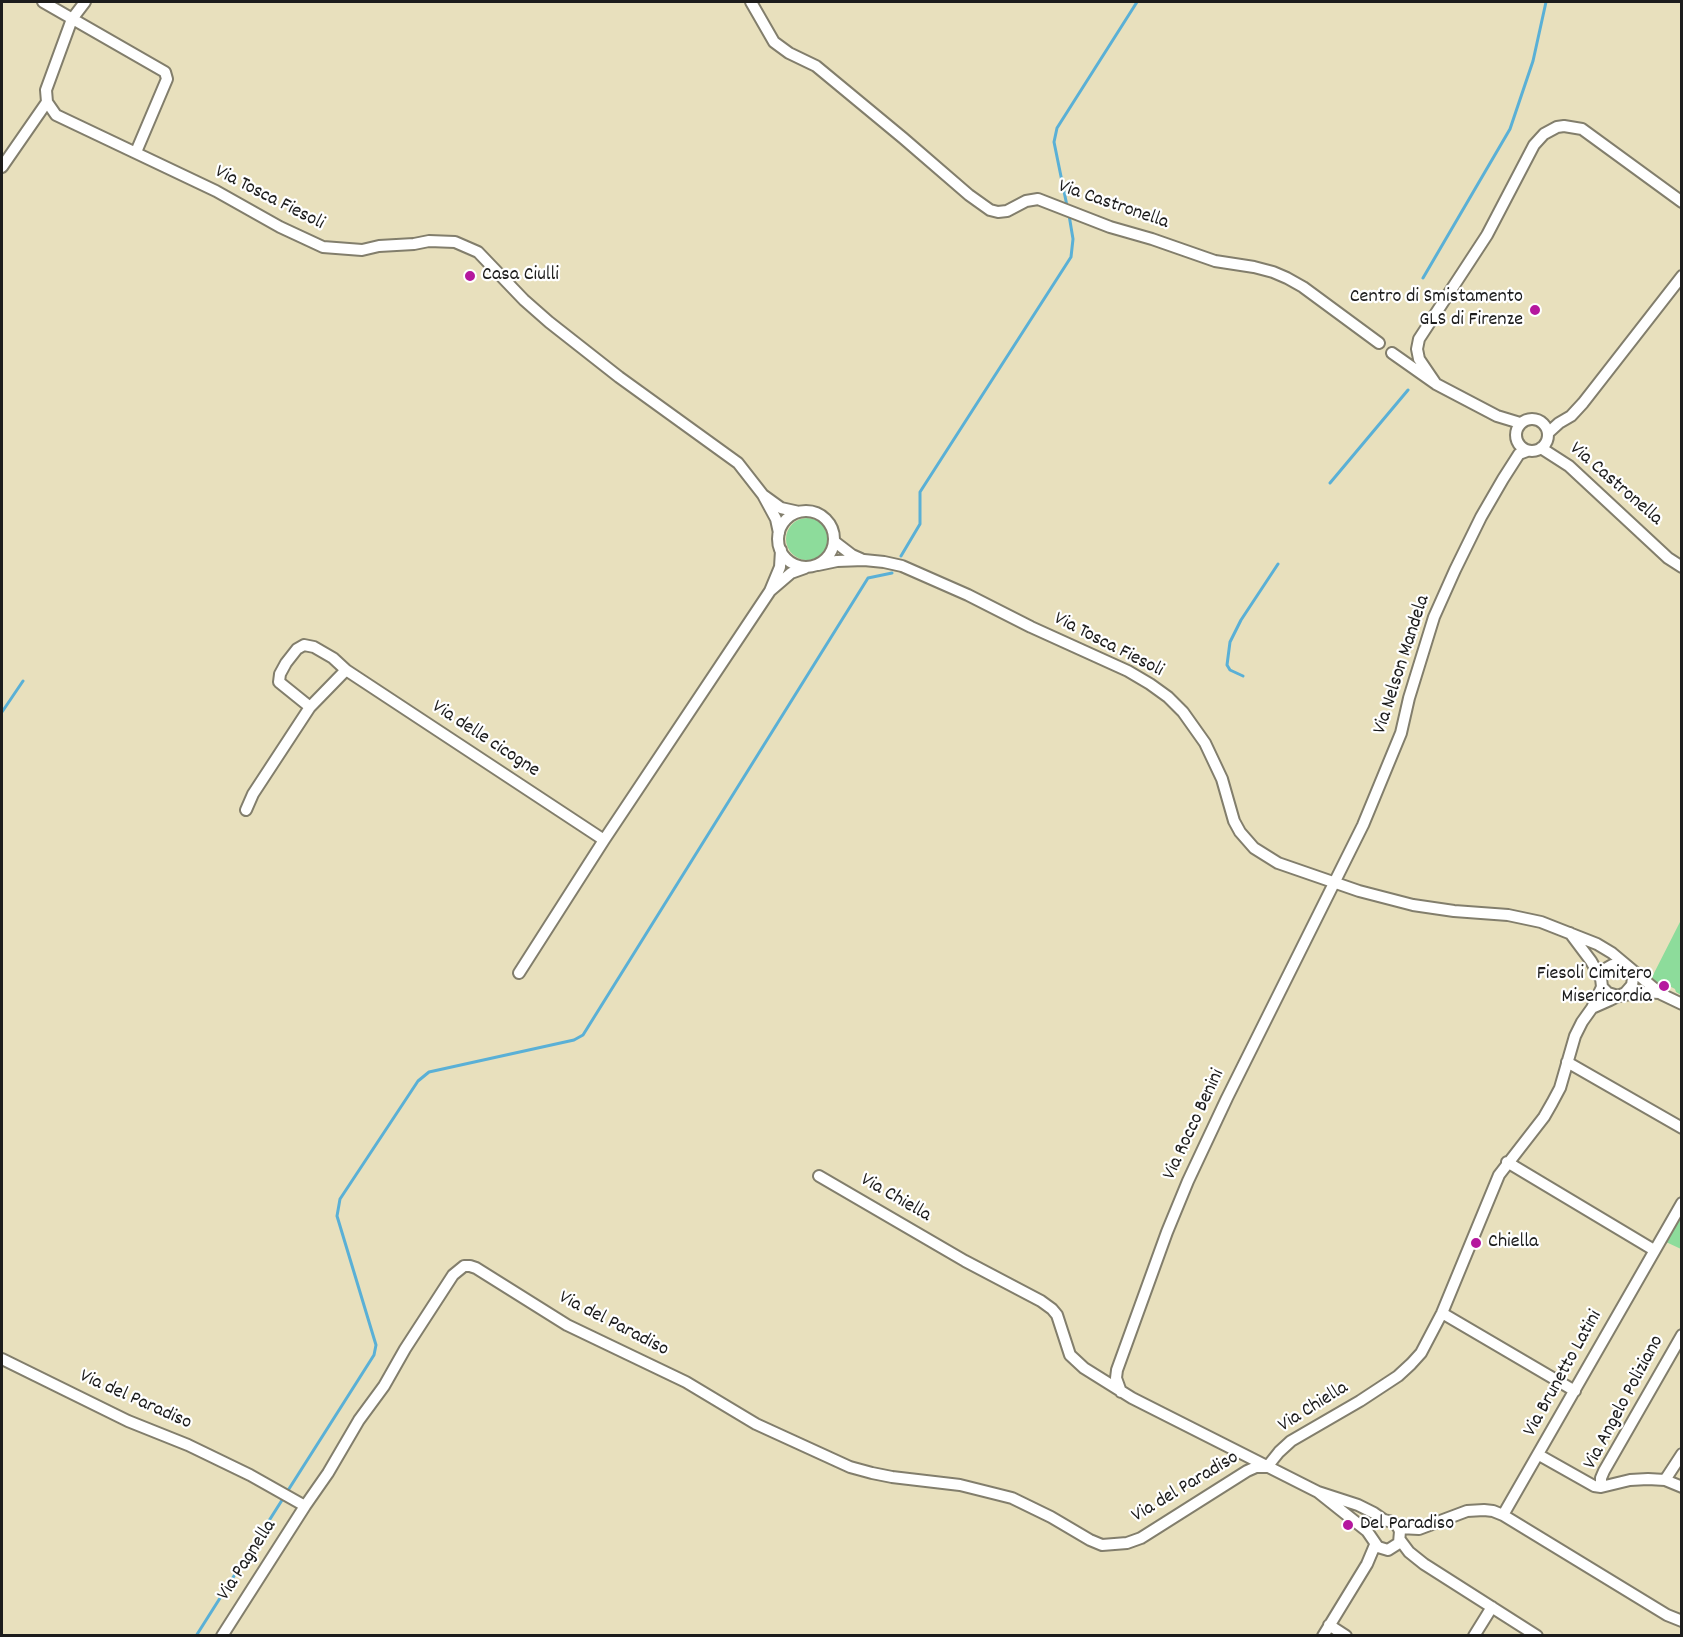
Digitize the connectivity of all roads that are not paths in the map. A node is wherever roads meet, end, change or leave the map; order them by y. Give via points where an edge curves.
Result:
1 (44, 2) edge
2 (85, 2) edge
3 (751, 2) edge
4 (72, 19) junction
5 (46, 102) junction
6 (136, 152) junction
7 (2, 167) edge
8 (1682, 202) edge
9 (1682, 276) edge
10 (1380, 343) dead end
11 (1392, 353) dead end
12 (1436, 384) junction
13 (1497, 416) junction
14 (1542, 422) junction
15 (1520, 423) junction
16 (1559, 423) junction
17 (1520, 444) junction
18 (1547, 444) junction
19 (763, 495) junction
20 (800, 512) junction
21 (779, 534) junction
22 (834, 542) junction
23 (781, 550) junction
24 (864, 560) junction
25 (812, 566) junction
26 (1682, 567) edge
27 (770, 591) junction
28 (346, 670) junction
29 (310, 707) junction
30 (246, 810) dead end
31 (604, 840) junction
32 (1335, 882) junction
33 (1569, 933) junction
34 (1628, 968) junction
35 (519, 973) dead end
36 (1601, 983) junction
37 (1659, 993) junction
38 (1618, 996) junction
39 (1682, 1004) edge
40 (1592, 1008) junction
41 (1567, 1062) junction
42 (1682, 1128) edge
43 (1507, 1162) junction
44 (819, 1176) dead end
45 (1682, 1203) edge
46 (1654, 1250) junction
47 (1442, 1313) junction
48 (1682, 1335) edge
49 (2, 1359) edge
50 (1575, 1391) junction
51 (1121, 1392) junction
52 (1682, 1454) edge
53 (1539, 1455) junction
54 (1267, 1467) junction
55 (1665, 1480) junction
56 (1601, 1487) junction
57 (1682, 1487) edge
58 (1318, 1492) junction
59 (305, 1506) junction
60 (1503, 1515) junction
61 (1383, 1520) junction
62 (1400, 1534) junction
63 (1377, 1544) junction
64 (1492, 1607) junction
65 (1682, 1621) edge
66 (1329, 1625) junction
67 (222, 1635) edge
68 (1323, 1635) edge
69 (1346, 1635) edge
70 (1474, 1635) edge
71 (1537, 1635) edge

1 - 4 street
2 - 4 street
3 - 10 street, Via Castronella via 774,42 816,66 990,210 1007,211 1038,199 1215,261 1254,267 1287,278
4 - 5 street via 46,90
4 - 6 street via 165,72 167,79
5 - 6 street, Via Tosca Fiesoli via 56,115
5 - 7 street
6 - 19 street, Via Tosca Fiesoli via 323,247 362,250 438,241 455,242 478,252 549,322 738,463
8 - 12 street via 1582,129 1564,126 1544,134 1534,145 1487,235 1419,339 1419,359
9 - 16 street via 1583,403
11 - 12 street
12 - 13 street
13 - 15 street
13 - 17 street
14 - 15 street via 1531,419
14 - 16 street
14 - 18 street, Via Castronella
15 - 17 street
16 - 18 street
17 - 18 street, Via Castronella via 1535,451
17 - 32 street, Via Nelson Mandela via 1434,617 1401,733
18 - 26 street, Via Castronella
19 - 20 street, Via Tosca Fiesoli via 781,508
19 - 21 street, Via Tosca Fiesoli via 774,512
20 - 21 street via 787,519
20 - 22 street, Via Tosca Fiesoli via 826,519 834,532
21 - 23 street, Via Tosca Fiesoli
22 - 24 street, Via Tosca Fiesoli
22 - 25 street via 830,556
23 - 25 street via 788,561
23 - 27 street via 780,567
24 - 25 street, Via Tosca Fiesoli
24 - 32 street, Via Tosca Fiesoli via 902,566 1150,684 1183,712 1205,743 1222,779 1234,821 1247,842 1278,863
25 - 27 street via 791,573
27 - 31 street
28 - 29 street
28 - 29 street, Via delle cicogne via 314,647 304,645 297,649 279,682
28 - 31 street, Via delle cicogne
29 - 30 street
31 - 35 street
32 - 33 street, Via Tosca Fiesoli via 1413,905 1524,918
32 - 51 street, Via Rocco Benini via 1188,1181 1117,1370
33 - 34 street, Via Tosca Fiesoli via 1597,944
33 - 36 street
34 - 36 street via 1611,965 1604,971
34 - 37 street, Via Tosca Fiesoli
34 - 38 street via 1632,985
36 - 38 street via 1608,993
36 - 40 street, Via Chiella
37 - 38 street, Via Tosca Fiesoli
37 - 39 street, Via Tosca Fiesoli
38 - 40 street
40 - 41 street, Via Chiella via 1578,1030
41 - 42 street
41 - 43 street, Via Chiella via 1560,1088 1544,1118
43 - 46 street
43 - 47 street, Via Chiella via 1491,1190
44 - 51 street, Via Chiella via 1052,1308 1070,1355
45 - 46 street, Via Brunetto Latini
46 - 50 street, Via Brunetto Latini
47 - 50 street
47 - 54 street, Via Chiella via 1412,1364 1360,1401 1291,1441
48 - 56 street, Via Angelo Poliziano via 1604,1471
49 - 59 street, Via del Paradiso via 128,1421 188,1445
50 - 53 street, Via Brunetto Latini
51 - 54 street, Via Chiella
52 - 55 street
53 - 56 street via 1587,1484
53 - 60 street, Via Brunetto Latini
54 - 58 street, Via del Paradiso
54 - 59 street, Via del Paradiso via 1247,1471 1141,1539 1102,1545 1012,1498 850,1467 756,1424 686,1382 567,1325 470,1266 453,1275
55 - 56 street via 1630,1480
55 - 57 street
58 - 61 street, Via del Paradiso via 1358,1505
58 - 63 street, Via del Paradiso via 1363,1527
59 - 67 street, Via Pagnella
60 - 62 street via 1467,1510
60 - 65 street
61 - 62 street, Via del Paradiso via 1393,1522
61 - 63 street via 1374,1527
62 - 63 street via 1392,1548
62 - 64 street via 1409,1552 1424,1564
63 - 66 street
64 - 70 street
64 - 71 street
66 - 68 street
66 - 69 street

